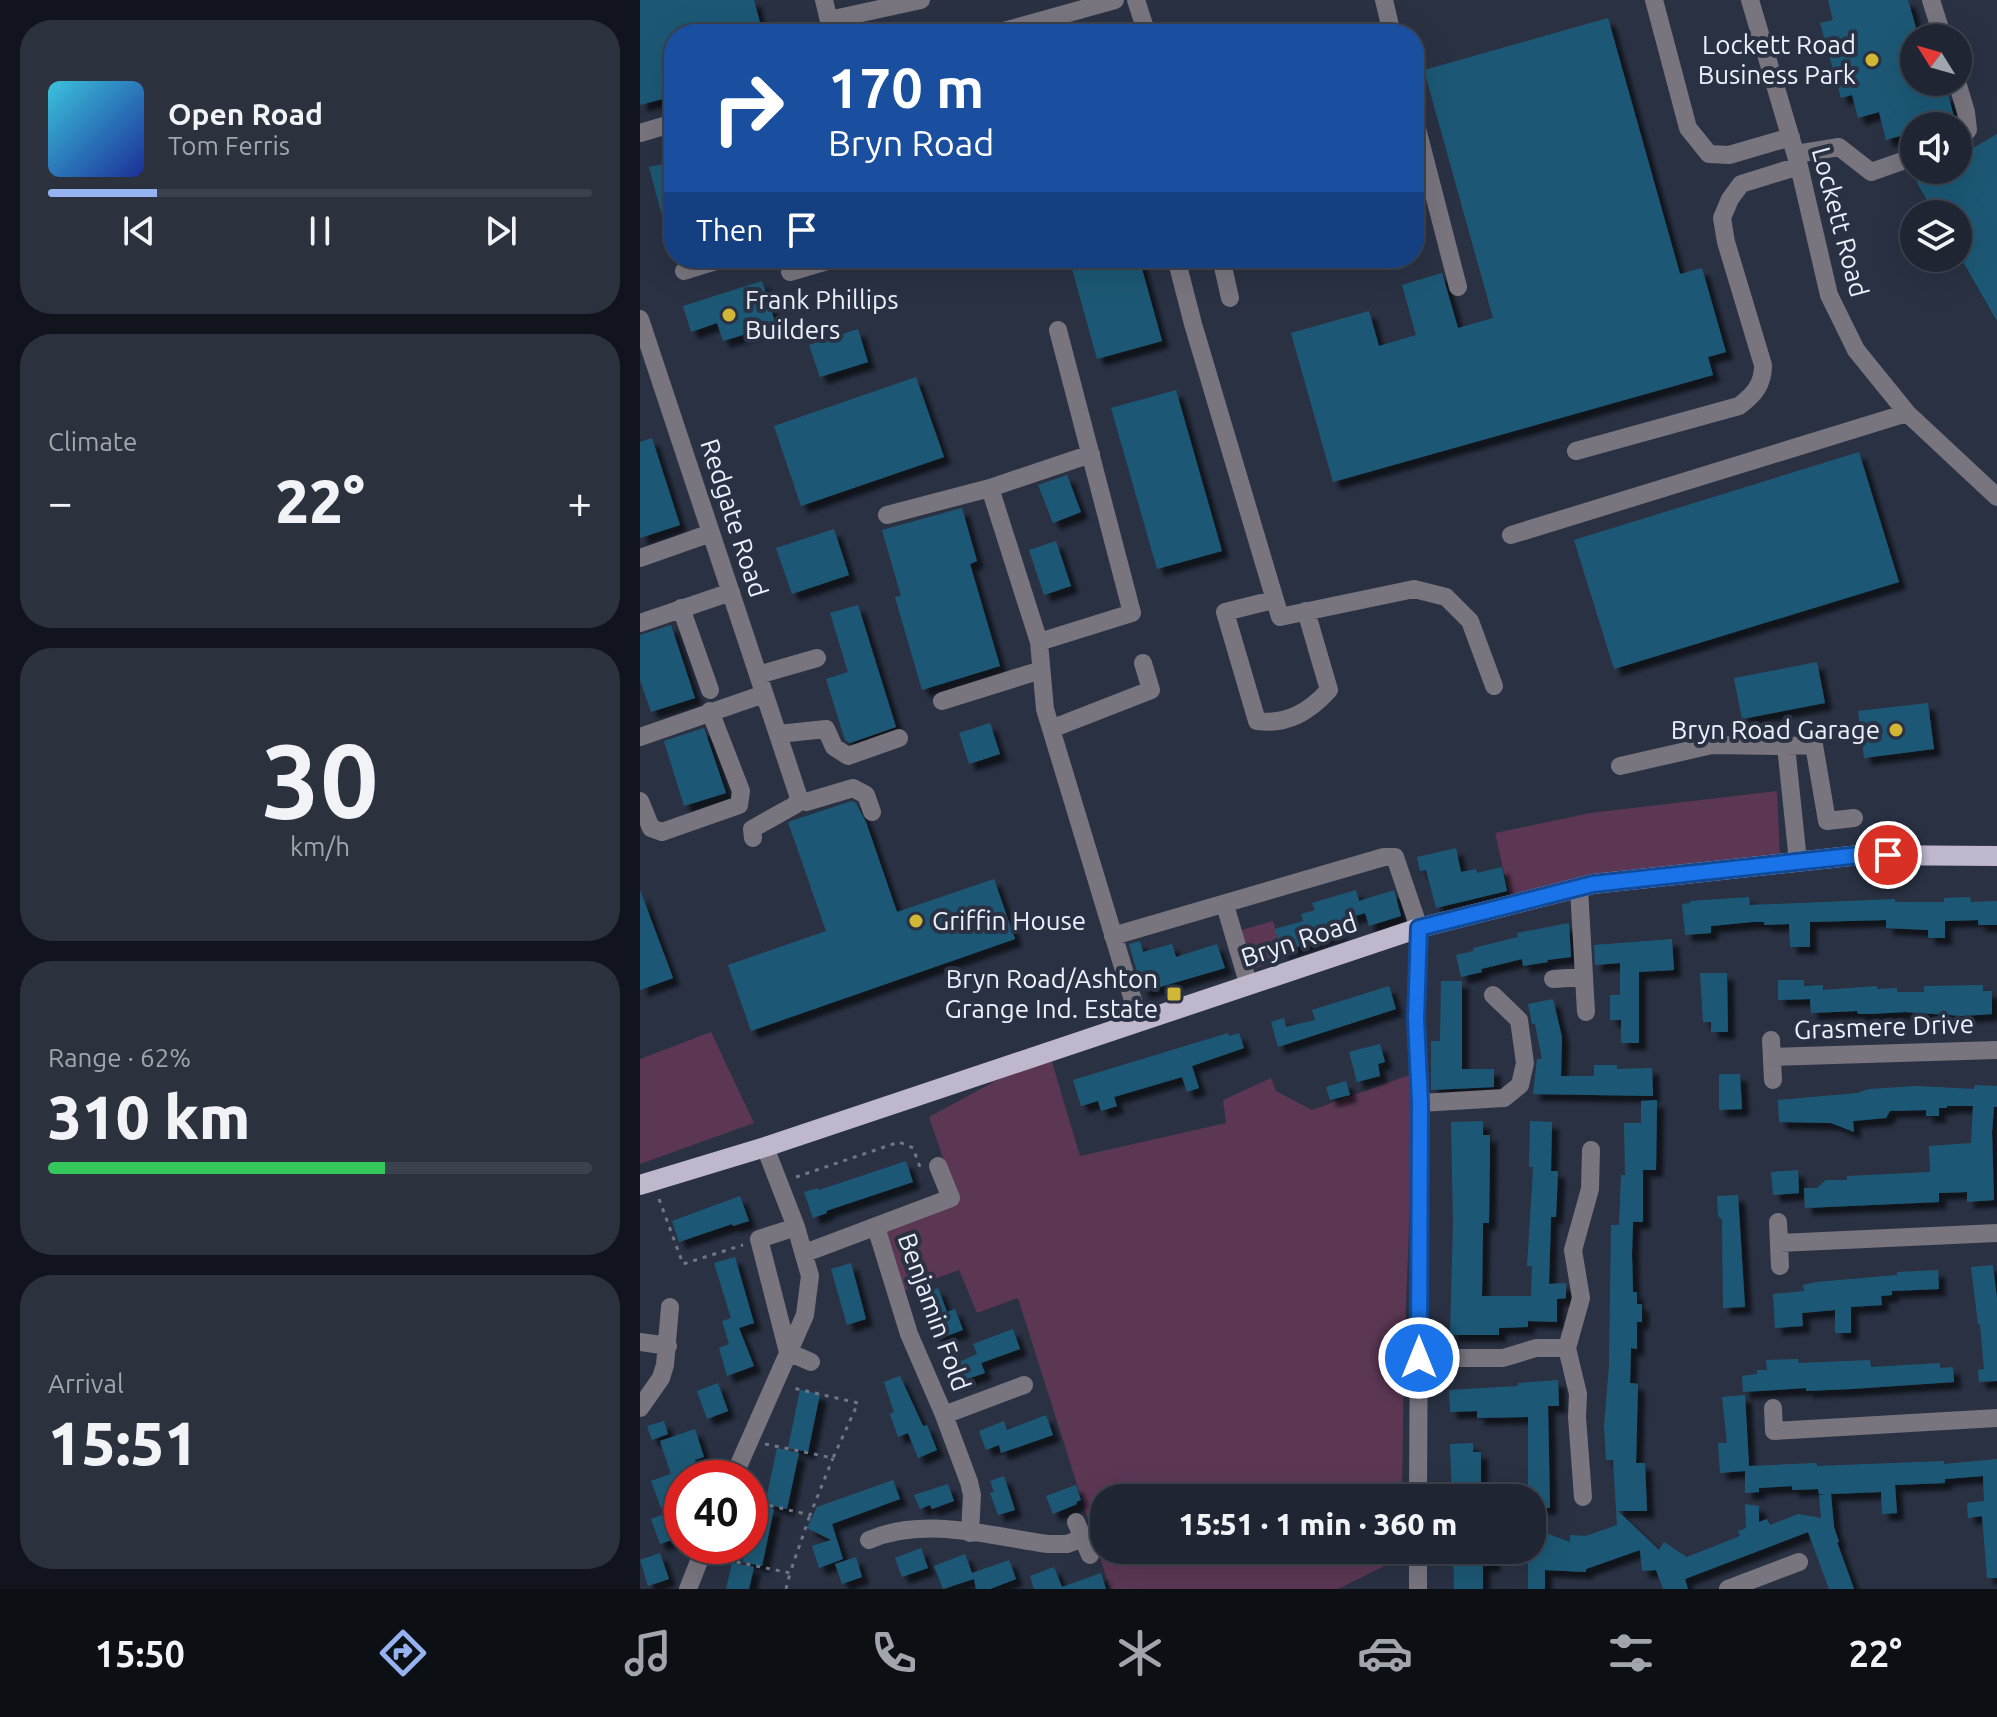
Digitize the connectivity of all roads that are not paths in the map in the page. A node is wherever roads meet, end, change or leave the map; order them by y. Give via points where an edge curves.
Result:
1 (824, 0) edge
2 (921, 0) edge
3 (1136, 0) edge
4 (1384, 0) edge
5 (1654, 0) edge
6 (1750, 0) edge
7 (1931, 0) edge
8 (1103, 2) edge
9 (873, 5) edge
10 (829, 24) edge
11 (836, 24) edge
12 (1027, 24) edge
13 (1144, 24) edge
14 (1390, 24) edge
15 (1939, 24) edge
16 (664, 126) edge
17 (640, 133) edge
18 (1795, 152) junction
19 (1424, 156) edge
20 (1900, 162) edge
21 (694, 268) edge
22 (803, 268) edge
23 (1179, 268) edge
24 (1223, 268) edge
25 (684, 271) dead end
26 (790, 272) dead end
27 (1458, 287) dead end
28 (1230, 298) dead end
29 (640, 319) edge
30 (1058, 330) dead end
31 (1907, 413) junction
32 (1576, 451) dead end
33 (1091, 454) junction
34 (990, 488) junction
35 (1997, 497) edge
36 (887, 515) dead end
37 (711, 533) junction
38 (1511, 535) dead end
39 (640, 558) edge
40 (731, 592) junction
41 (1273, 600) junction
42 (681, 608) junction
43 (1306, 611) junction
44 (640, 623) edge
45 (1039, 642) junction
46 (817, 658) dead end
47 (1143, 663) dead end
48 (1041, 670) junction
49 (758, 675) junction
50 (1494, 686) dead end
51 (710, 690) dead end
52 (764, 694) junction
53 (942, 701) dead end
54 (710, 711) junction
55 (1051, 729) junction
56 (778, 734) junction
57 (640, 737) edge
58 (899, 738) dead end
59 (1786, 746) junction
60 (1620, 766) dead end
61 (799, 798) junction
62 (640, 801) edge
63 (872, 812) dead end
64 (1854, 818) dead end
65 (753, 838) dead end
66 (1997, 856) edge
67 (1798, 861) junction
68 (1579, 888) junction
69 (1225, 905) junction
70 (1419, 928) junction
71 (1113, 936) junction
72 (1584, 977) junction
73 (1553, 979) dead end
74 (1248, 983) junction
75 (1493, 995) dead end
76 (1586, 1012) dead end
77 (1139, 1020) junction
78 (1997, 1050) edge
79 (1773, 1080) dead end
80 (1420, 1103) junction
81 (765, 1147) junction
82 (1590, 1148) dead end
83 (931, 1172) road end
84 (646, 1182) edge
85 (1778, 1222) dead end
86 (796, 1227) junction
87 (876, 1227) junction
88 (1997, 1233) edge
89 (1779, 1243) junction
90 (805, 1253) junction
91 (1780, 1266) dead end
92 (670, 1307) dead end
93 (640, 1342) edge
94 (668, 1346) junction
95 (1567, 1348) junction
96 (788, 1352) junction
97 (1419, 1358) junction
98 (811, 1362) dead end
99 (1025, 1387) dead end
100 (640, 1408) edge
101 (1773, 1408) dead end
102 (944, 1415) junction
103 (1997, 1418) edge
104 (741, 1460) edge
105 (1418, 1484) edge
106 (1584, 1500) dead end
107 (970, 1533) junction
108 (1083, 1538) dead end
109 (869, 1540) dead end
110 (1799, 1562) dead end
111 (698, 1564) edge
112 (1418, 1564) edge
113 (1762, 1583) edge
114 (688, 1589) edge
115 (1418, 1589) edge
116 (1728, 1589) edge

1 - 10 street
2 - 9 street
3 - 13 street
4 - 14 street
5 - 18 street via 1688,128 1703,148 1709,154 1729,155
6 - 18 street, Lockett Road
7 - 15 street
8 - 12 street
9 - 11 street
16 - 17 street
18 - 20 street via 1839,147 1871,172
18 - 31 street, Lockett Road via 1829,295 1856,350
18 - 32 street via 1741,184 1722,218 1763,365 1755,394 1739,406
19 - 27 street
21 - 25 street
22 - 26 street
23 - 41 street
24 - 28 street
29 - 37 street, Redgate Road
30 - 33 street
31 - 35 street, Lockett Road
31 - 38 street
33 - 34 street
33 - 45 street via 1132,613
34 - 36 street
34 - 45 street
37 - 39 street
37 - 40 street, Redgate Road
40 - 42 street
40 - 49 street, Redgate Road
41 - 43 street via 1280,617
41 - 43 street via 1225,612 1257,721 1273,723 1311,709 1329,690
42 - 44 street
42 - 51 street
43 - 50 street via 1414,589 1446,597 1470,621
45 - 48 street
46 - 49 street
47 - 55 street via 1151,690
48 - 53 street
48 - 55 street
49 - 52 street, Redgate Road
52 - 54 street
52 - 56 street, Redgate Road
54 - 57 street
54 - 62 street via 741,791 739,805 662,832 651,828
55 - 71 street
56 - 58 street via 826,729 834,747 848,756
56 - 61 street, Redgate Road
59 - 60 street via 1712,745
59 - 64 street via 1814,745 1827,821
59 - 67 street
61 - 63 street via 806,802 853,788 866,795
61 - 65 street via 752,829
66 - 67 main road, Bryn Road via 1860,855
67 - 68 main road, Bryn Road
68 - 70 main road, Bryn Road
68 - 72 street
69 - 70 street via 1395,857
69 - 71 street
69 - 74 street
70 - 74 main road, Bryn Road
70 - 80 street
71 - 77 street
72 - 73 street
72 - 76 street
74 - 77 main road, Bryn Road
75 - 80 street via 1519,1020 1525,1063 1520,1085 1504,1098
77 - 81 main road, Bryn Road
78 - 79 street, Grasmere Drive via 1772,1048
80 - 97 street
81 - 84 main road, Bryn Road
81 - 86 street
82 - 95 street via 1589,1197 1573,1250 1581,1298
83 - 87 street, Benjamin Fold via 951,1198
85 - 89 street
86 - 90 street
86 - 96 street via 759,1239
87 - 90 street, Benjamin Fold
87 - 102 street, Benjamin Fold via 909,1334
88 - 89 street
89 - 91 street
90 - 96 street via 810,1276 805,1315
92 - 94 street
93 - 94 street
94 - 100 street via 661,1378
95 - 97 street via 1536,1348 1503,1358
95 - 106 street via 1578,1394
96 - 98 street
96 - 104 street
97 - 105 street
99 - 102 street, Benjamin Fold
101 - 103 street via 1774,1431
102 - 107 street, Benjamin Fold via 972,1495
107 - 108 street via 1048,1544
107 - 109 street via 917,1528
110 - 113 street
111 - 114 street
112 - 115 street
113 - 116 street

